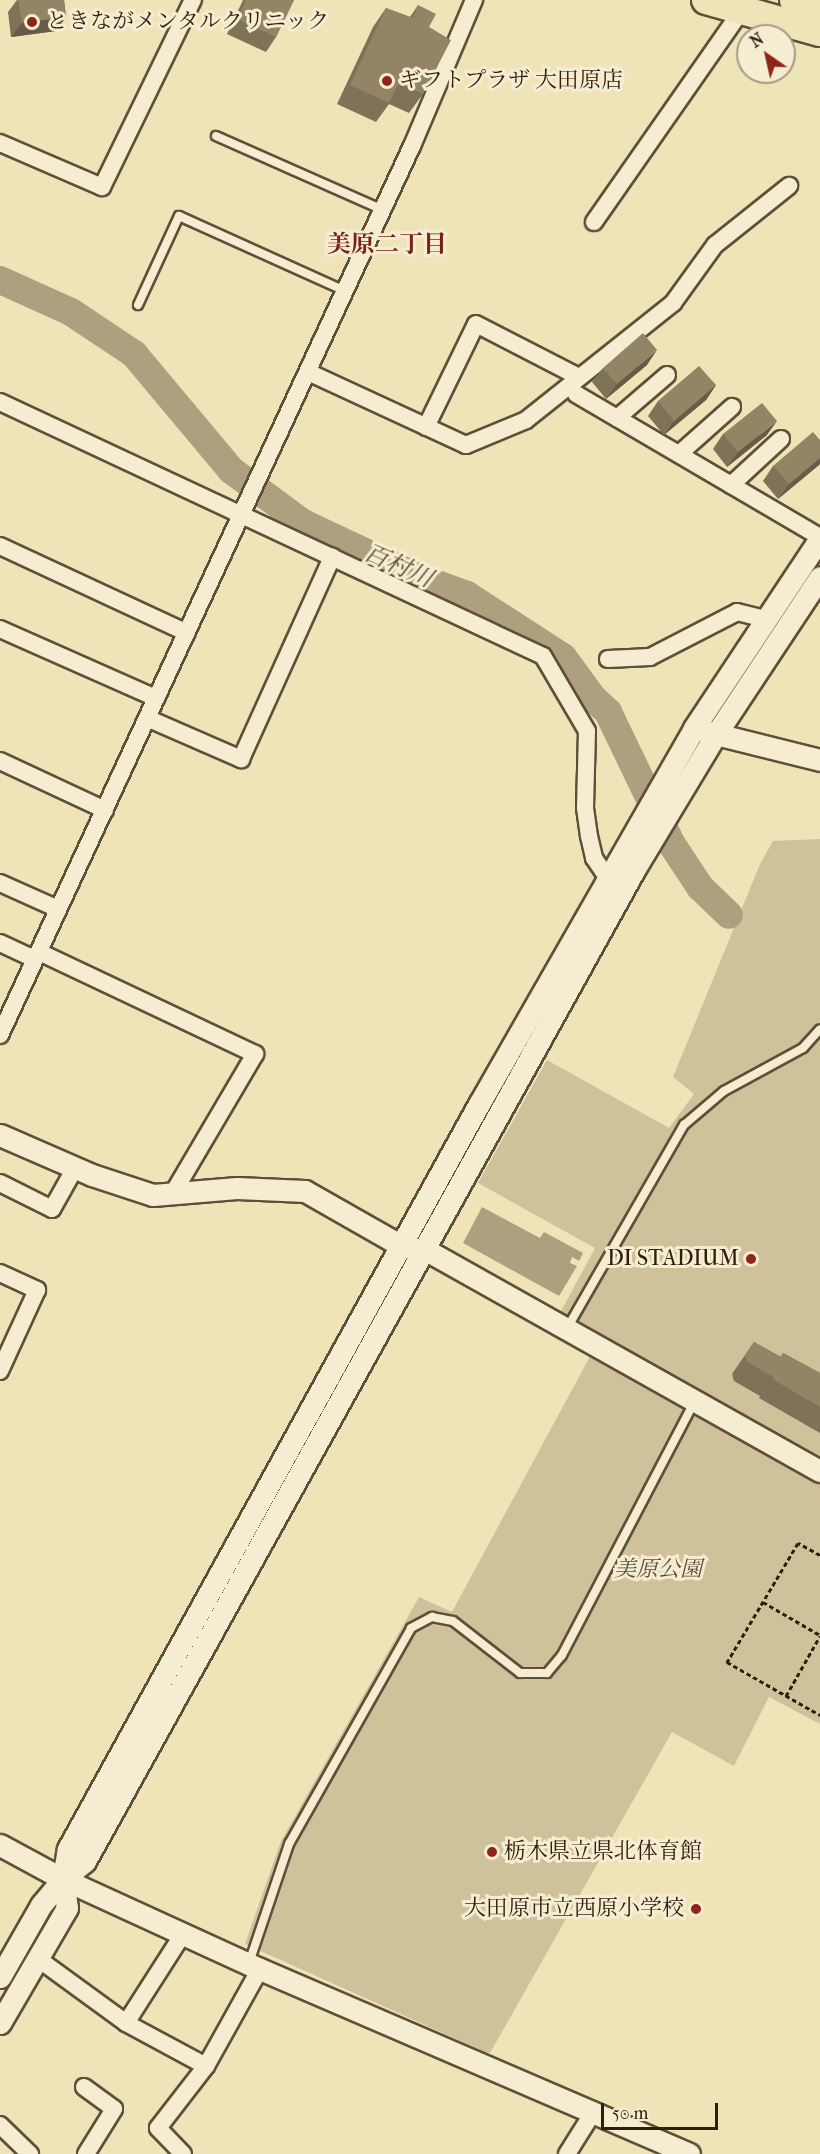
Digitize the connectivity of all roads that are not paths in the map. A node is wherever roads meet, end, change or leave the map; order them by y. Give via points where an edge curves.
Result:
1 (193, 0) edge
2 (474, 0) edge
3 (706, 0) edge
4 (794, 0) edge
5 (820, 8) edge
6 (742, 10) junction
7 (820, 32) edge
8 (216, 136) dead end
9 (0, 143) edge
10 (789, 186) dead end
11 (383, 210) junction
12 (594, 222) dead end
13 (345, 291) junction
14 (138, 305) dead end
15 (308, 372) junction
16 (667, 375) dead end
17 (577, 385) junction
18 (0, 402) edge
19 (732, 407) dead end
20 (617, 418) junction
21 (426, 427) junction
22 (781, 439) dead end
23 (679, 454) junction
24 (731, 485) junction
25 (244, 508) junction
26 (820, 537) edge
27 (0, 546) edge
28 (332, 557) junction
29 (820, 577) edge
30 (765, 619) junction
31 (0, 629) edge
32 (187, 633) junction
33 (608, 659) dead end
34 (156, 698) junction
35 (147, 718) junction
36 (694, 729) junction
37 (716, 734) junction
38 (820, 760) edge
39 (0, 761) edge
40 (105, 810) junction
41 (607, 877) junction
42 (0, 883) edge
43 (58, 909) junction
44 (0, 943) edge
45 (37, 956) junction
46 (2, 1024) edge
47 (820, 1029) edge
48 (0, 1135) edge
49 (75, 1168) junction
50 (0, 1183) edge
51 (173, 1193) junction
52 (403, 1247) junction
53 (426, 1250) junction
54 (0, 1273) edge
55 (566, 1330) junction
56 (1, 1367) edge
57 (696, 1400) junction
58 (820, 1471) edge
59 (0, 1845) edge
60 (63, 1879) junction
61 (183, 1934) junction
62 (37, 1958) junction
63 (254, 1966) junction
64 (0, 1977) edge
65 (0, 2023) edge
66 (126, 2023) junction
67 (206, 2066) junction
68 (84, 2087) dead end
69 (594, 2111) junction
70 (0, 2125) edge
71 (30, 2154) edge
72 (86, 2154) edge
73 (183, 2154) edge
74 (567, 2154) edge
75 (689, 2154) edge

1 - 9 street via 102,187
2 - 11 street
3 - 6 highway
4 - 5 highway
6 - 7 highway
6 - 12 street
8 - 11 lane
10 - 17 street via 715,245 673,303
11 - 13 street
13 - 14 lane via 179,216
13 - 15 street
15 - 21 street
15 - 25 street
16 - 20 street
17 - 20 street
17 - 21 street via 526,420 466,445
17 - 21 street via 476,324
18 - 25 street
19 - 23 street
20 - 23 street
22 - 24 street
23 - 24 street
24 - 26 street
25 - 28 street
25 - 32 street
26 - 30 street
27 - 32 street
28 - 35 street via 241,759
28 - 41 street via 543,656 587,731 587,827 594,858
29 - 37 street
30 - 33 street via 737,612 650,657
30 - 36 street
31 - 34 street
32 - 34 street
34 - 35 street
35 - 40 street
36 - 37 street
36 - 41 street
37 - 38 street
37 - 53 street via 651,842
39 - 40 street
40 - 43 street
41 - 52 street
42 - 43 street
43 - 45 street
44 - 45 street
45 - 46 street
45 - 51 street via 255,1054
47 - 55 lane via 803,1048 724,1091 684,1125
48 - 49 street
49 - 50 street via 52,1209
49 - 51 street via 153,1195
51 - 52 street via 237,1188 305,1191
52 - 53 street
52 - 60 street via 68,1849
53 - 55 street
53 - 60 street via 85,1862
54 - 56 street via 37,1290
55 - 57 street
57 - 58 street
57 - 63 lane via 562,1655 547,1673 520,1673 453,1621 432,1617 411,1628 289,1844
59 - 60 street
60 - 61 street
60 - 62 street via 67,1908
60 - 64 street via 41,1905
61 - 63 street
61 - 66 street
62 - 65 street
62 - 66 street
63 - 67 street
63 - 69 street via 491,2071
66 - 67 street
67 - 73 street via 158,2128
68 - 72 street via 114,2109
69 - 74 street
69 - 75 street
70 - 71 street

